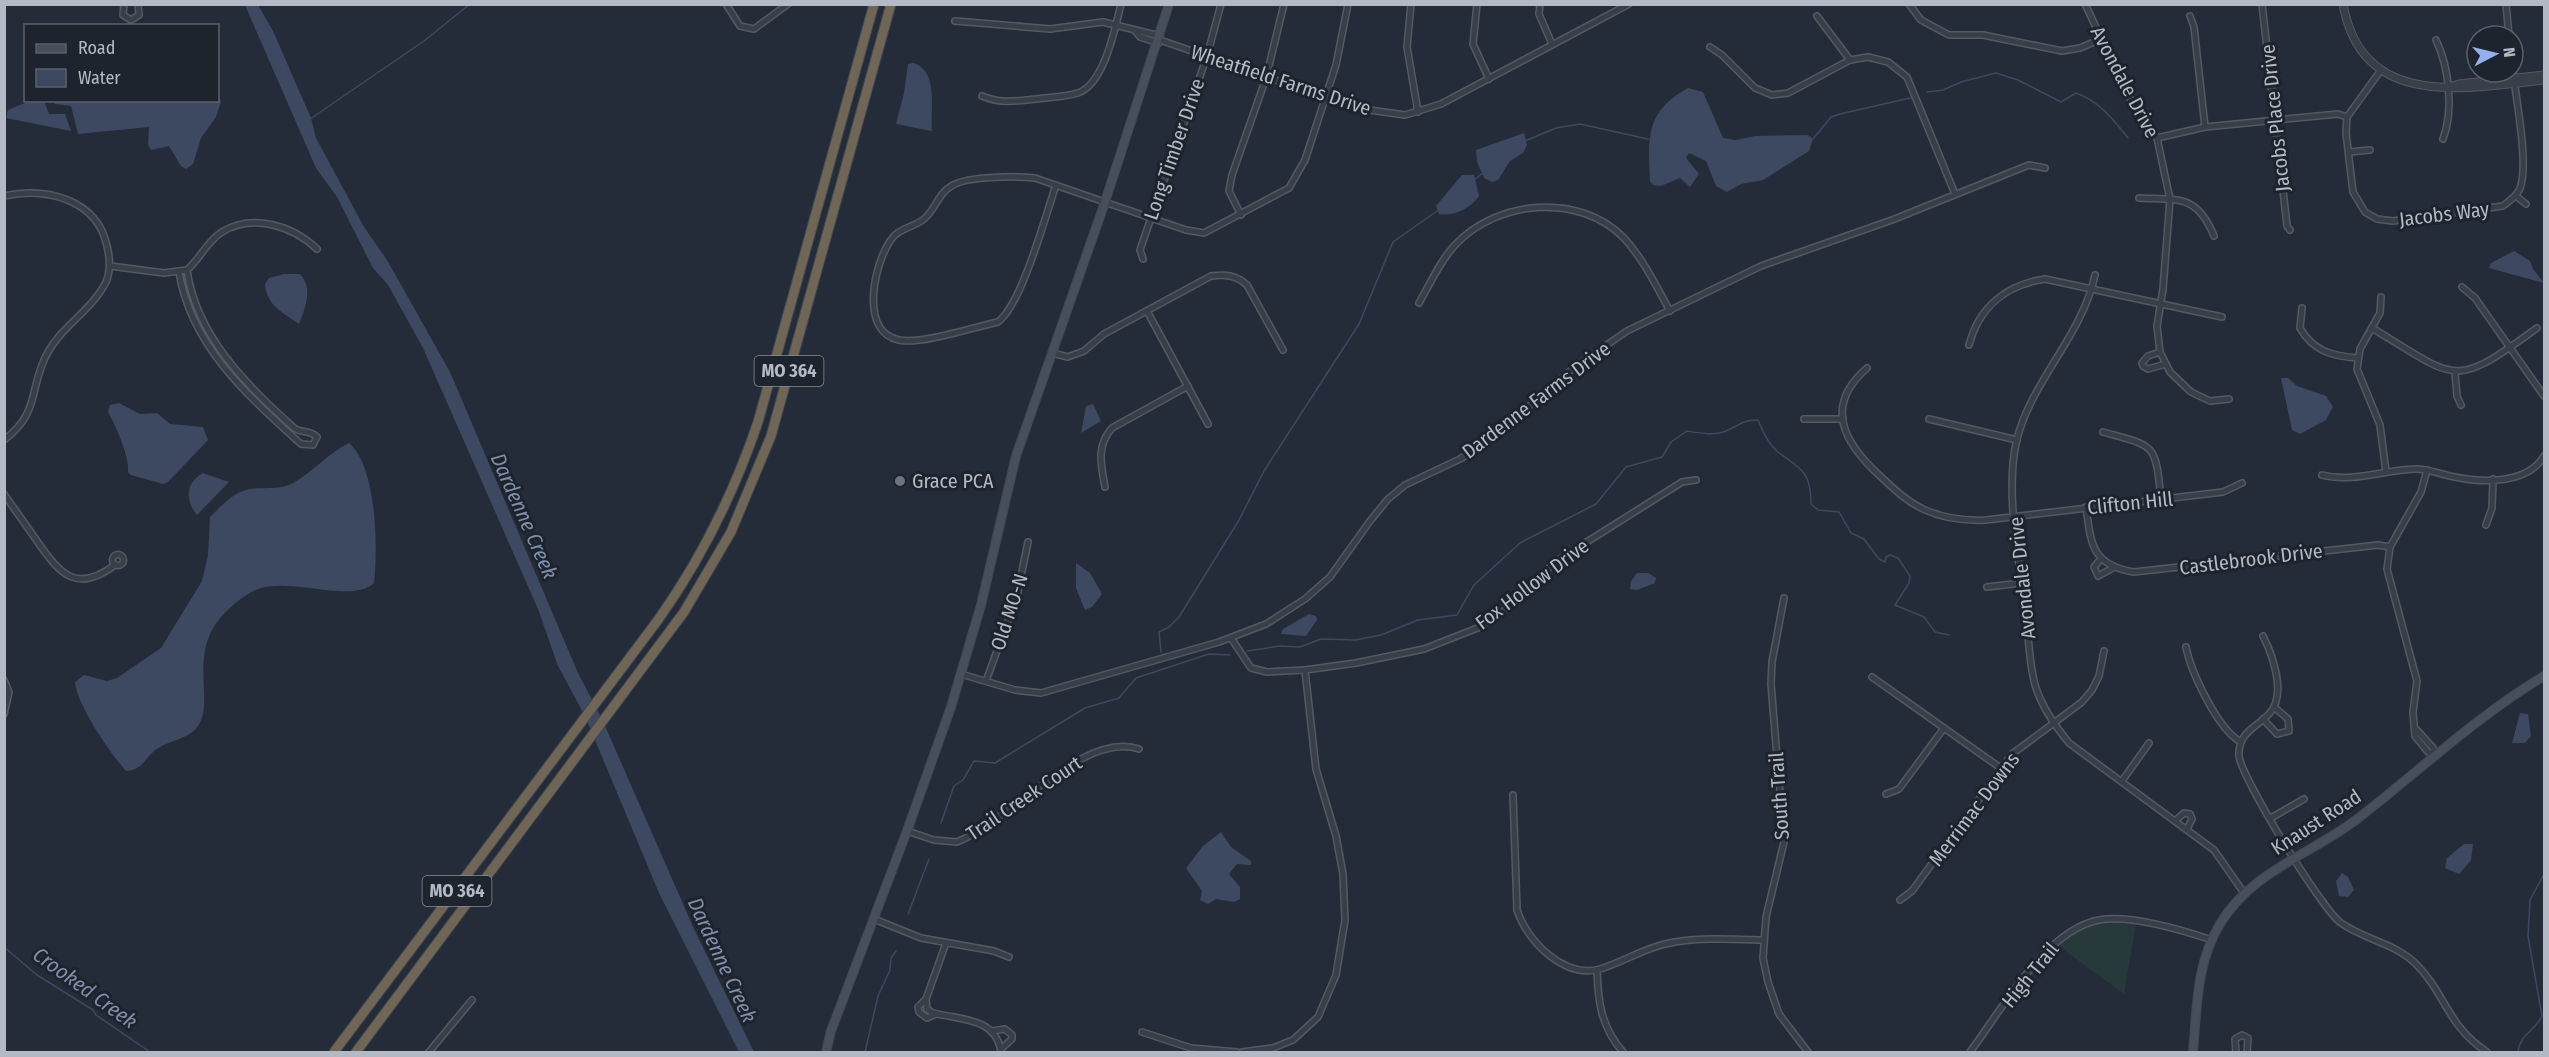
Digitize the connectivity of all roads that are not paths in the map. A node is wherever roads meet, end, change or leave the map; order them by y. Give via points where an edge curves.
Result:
1 (124, 4) edge
2 (138, 4) edge
3 (726, 4) edge
4 (788, 4) edge
5 (874, 4) edge
6 (891, 4) edge
7 (1122, 4) edge
8 (1169, 4) edge
9 (1221, 4) edge
10 (1284, 4) edge
11 (1348, 4) edge
12 (1411, 4) edge
13 (1477, 4) edge
14 (1540, 4) edge
15 (1629, 4) edge
16 (1909, 4) edge
17 (2085, 4) edge
18 (2262, 4) edge
19 (2343, 4) edge
20 (2506, 4) edge
21 (1817, 16) dead end
22 (2190, 16) dead end
23 (955, 21) dead end
24 (2508, 24) edge
25 (1116, 25) junction
26 (1940, 32) junction
27 (2101, 39) junction
28 (1160, 40) junction
29 (1936, 40) dead end
30 (2436, 40) dead end
31 (1552, 45) junction
32 (1710, 47) dead end
33 (1207, 56) junction
34 (1850, 60) junction
35 (2381, 70) junction
36 (2544, 75) edge
37 (2525, 77) edge
38 (1266, 78) junction
39 (1489, 79) junction
40 (2525, 79) edge
41 (2544, 80) edge
42 (2465, 83) edge
43 (2515, 84) edge
44 (2447, 88) junction
45 (982, 96) dead end
46 (1325, 98) junction
47 (1418, 112) junction
48 (2348, 117) junction
49 (2276, 121) junction
50 (2205, 127) junction
51 (2157, 138) junction
52 (2443, 139) dead end
53 (2370, 150) dead end
54 (2349, 152) junction
55 (2045, 168) dead end
56 (1056, 185) junction
57 (1955, 194) junction
58 (4, 196) edge
59 (2516, 196) junction
60 (2139, 198) dead end
61 (2170, 199) junction
62 (1106, 202) junction
63 (2526, 204) dead end
64 (1241, 215) junction
65 (2369, 215) junction
66 (1150, 218) junction
67 (2365, 224) dead end
68 (2290, 230) dead end
69 (2214, 236) dead end
70 (317, 249) dead end
71 (1143, 259) dead end
72 (110, 266) junction
73 (187, 270) junction
74 (179, 272) junction
75 (2095, 275) dead end
76 (2462, 287) dead end
77 (2092, 289) junction
78 (2381, 297) dead end
79 (1419, 303) dead end
80 (2160, 306) junction
81 (2302, 308) dead end
82 (1147, 311) junction
83 (1670, 311) junction
84 (2222, 317) dead end
85 (2537, 327) dead end
86 (2372, 328) junction
87 (1969, 345) dead end
88 (2510, 347) junction
89 (1283, 350) dead end
90 (2160, 352) junction
91 (1052, 353) junction
92 (2357, 358) junction
93 (2166, 364) junction
94 (1867, 368) dead end
95 (2455, 373) junction
96 (1188, 386) junction
97 (2544, 396) edge
98 (2229, 399) dead end
99 (2461, 405) dead end
100 (1804, 419) dead end
101 (1843, 419) junction
102 (1929, 419) dead end
103 (1208, 424) dead end
104 (2103, 432) dead end
105 (4, 440) edge
106 (2017, 440) junction
107 (2543, 461) edge
108 (2427, 470) junction
109 (2386, 472) junction
110 (2322, 475) dead end
111 (2493, 479) junction
112 (1696, 480) dead end
113 (2242, 483) dead end
114 (1105, 487) dead end
115 (4, 494) edge
116 (2161, 499) junction
117 (2086, 507) junction
118 (2015, 517) junction
119 (2486, 525) dead end
120 (1028, 542) dead end
121 (2390, 547) junction
122 (2101, 560) junction
123 (115, 565) dead end
124 (2112, 568) junction
125 (2022, 583) junction
126 (1987, 587) dead end
127 (1784, 598) dead end
128 (2263, 636) dead end
129 (1231, 638) junction
130 (2186, 647) dead end
131 (2104, 651) dead end
132 (1305, 670) junction
133 (961, 674) junction
134 (2544, 676) edge
135 (1872, 677) dead end
136 (4, 680) edge
137 (986, 681) junction
138 (2274, 707) junction
139 (4, 714) edge
140 (2263, 719) junction
141 (2053, 723) junction
142 (1944, 728) junction
143 (2241, 742) junction
144 (2149, 743) dead end
145 (1139, 749) dead end
146 (2436, 756) junction
147 (2002, 769) junction
148 (2122, 781) junction
149 (1886, 794) dead end
150 (1513, 795) dead end
151 (2304, 799) dead end
152 (2271, 818) junction
153 (2175, 821) junction
154 (2187, 829) junction
155 (907, 831) junction
156 (2293, 859) junction
157 (2244, 893) junction
158 (1900, 900) dead end
159 (874, 919) junction
160 (1762, 940) junction
161 (2212, 940) junction
162 (946, 943) junction
163 (1009, 957) dead end
164 (1597, 970) junction
165 (472, 1000) dead end
166 (992, 1031) junction
167 (1142, 1032) dead end
168 (1001, 1051) edge
169 (334, 1053) edge
170 (356, 1053) edge
171 (429, 1053) edge
172 (826, 1053) edge
173 (1237, 1053) edge
174 (1242, 1053) edge
175 (1623, 1053) edge
176 (1808, 1053) edge
177 (1970, 1053) edge
178 (2193, 1053) edge
179 (2236, 1053) edge
180 (2247, 1053) edge
181 (2487, 1053) edge

1 - 2 street via 123,15 131,20 139,15
3 - 4 street via 740,26 753,29
5 - 169 highway, MO 364 via 758,422 717,524 689,575
6 - 170 highway, MO 364 via 781,402 755,480 727,540 704,581 615,706
7 - 25 street
8 - 28 main road
9 - 33 street, Long Timber Drive
10 - 38 street
11 - 46 street
12 - 47 street via 1407,47
13 - 39 street via 1473,44
14 - 31 street via 1539,14
15 - 31 street, Wheatfield Farms Drive
16 - 26 street via 1921,20
17 - 27 street, Avondale Drive
18 - 49 street, Jacobs Place Drive
19 - 35 street via 2358,46
20 - 24 street
21 - 34 street
22 - 50 street
23 - 25 street, Wheatfield Farms Drive via 1050,29 1103,22
25 - 28 street, Wheatfield Farms Drive via 1135,31 1140,37
25 - 45 street via 1096,80 1079,93 998,103
26 - 27 street via 1959,37 1983,35 2062,51
26 - 29 street
27 - 51 street, Avondale Drive via 2129,97
28 - 33 street, Wheatfield Farms Drive
28 - 62 main road
30 - 44 street
31 - 39 street, Wheatfield Farms Drive
32 - 34 street via 1755,88 1772,94 1788,93
33 - 38 street, Wheatfield Farms Drive
33 - 66 street, Long Timber Drive
34 - 57 street via 1878,58 1906,77
35 - 44 street via 2408,84
35 - 48 street
36 - 37 street
38 - 46 street, Wheatfield Farms Drive
38 - 64 street via 1231,183 1232,199
39 - 47 street, Wheatfield Farms Drive via 1441,105
40 - 41 street
42 - 44 street
43 - 59 street, Jacobs Way via 2523,167
44 - 52 street via 2450,118
46 - 47 street, Wheatfield Farms Drive via 1385,114
46 - 64 street via 1305,160 1289,188
48 - 49 street via 2338,114
48 - 54 street, Jacobs Way
49 - 50 street
49 - 68 street, Jacobs Place Drive
50 - 51 street
51 - 61 street, Avondale Drive
53 - 54 street
54 - 65 street, Jacobs Way via 2353,192
55 - 57 street, Dardenne Farms Drive via 2029,165
56 - 56 street via 1019,176 956,184 947,189 925,217 898,232 888,244 873,308 882,330 891,338 912,341 998,322 1006,316 1017,298
56 - 62 street
57 - 83 street, Dardenne Farms Drive via 1761,266
58 - 72 street via 47,194 82,207 101,228
59 - 63 street, Jacobs Way
59 - 65 street, Jacobs Way via 2503,206 2393,221
60 - 61 street
61 - 69 street via 2198,207
61 - 80 street, Avondale Drive
62 - 66 street
62 - 91 main road
64 - 66 street via 1204,233
65 - 67 street, Jacobs Way
66 - 71 street, Long Timber Drive via 1140,250
70 - 73 street via 302,235 280,227 240,225 221,232
72 - 74 street
72 - 105 street via 98,295 54,342 41,368 29,414
73 - 74 street
73 - 74 street via 199,317 220,349 295,429 317,437 313,445 301,444 226,372 189,314
75 - 77 street, Avondale Drive
76 - 88 street via 2475,298
77 - 80 street
77 - 87 street via 2045,279 2017,286 1988,306 1973,329
77 - 106 street, Avondale Drive via 2082,315 2030,407
78 - 86 street via 2380,312
79 - 83 street via 1455,245 1498,216 1537,206 1591,217 1623,237 1645,264
80 - 84 street
80 - 90 street, Avondale Drive
81 - 92 street via 2300,328 2312,344 2330,354
82 - 89 street via 1211,276 1233,276 1247,285
82 - 91 street via 1104,334 1084,351 1068,357
82 - 96 street
83 - 129 street, Dardenne Farms Drive via 1627,331 1576,366 1486,443 1405,485 1388,499 1342,564 1305,599 1266,624
85 - 88 street
86 - 92 street
86 - 95 street via 2434,366
88 - 95 street via 2474,370
88 - 97 street
90 - 93 street
90 - 93 street via 2148,356 2143,366 2148,369
91 - 133 main road via 1016,456
92 - 109 street via 2359,378 2380,425
93 - 98 street via 2179,383 2202,398 2217,402
94 - 101 street via 1846,394
95 - 99 street
96 - 103 street
96 - 114 street via 1112,428 1105,436 1101,446
100 - 101 street
101 - 118 street, Clifton Hill via 1847,438 1859,456 1898,493 1923,509 1954,519
102 - 106 street
104 - 116 street via 2136,440 2149,448 2156,461
106 - 118 street, Avondale Drive via 2013,478
107 - 111 street via 2523,475
108 - 109 street
108 - 111 street via 2457,478
108 - 121 street via 2421,492
109 - 110 street via 2340,478
111 - 119 street via 2492,508
112 - 132 street, Fox Hollow Drive via 1682,482 1555,562 1512,605 1480,627 1424,649
113 - 116 street, Clifton Hill via 2223,492
115 - 123 street via 51,562 64,574 92,578
116 - 117 street, Clifton Hill
117 - 118 street, Clifton Hill
117 - 122 street, Castlebrook Drive via 2092,545
118 - 125 street, Avondale Drive
120 - 137 street, Old MO-N via 1017,596
121 - 124 street, Castlebrook Drive via 2378,545 2134,572
121 - 146 street via 2387,569 2417,681 2415,736
122 - 124 street, Castlebrook Drive
122 - 124 street, Castlebrook Drive via 2094,567 2098,576
125 - 126 street
125 - 141 street, Avondale Drive via 2035,686
127 - 160 street, South Trail via 1771,684 1784,842
128 - 138 street via 2278,684
129 - 132 street, Fox Hollow Drive via 1251,668 1268,672
129 - 137 street, Dardenne Farms Drive via 1041,693
130 - 143 street via 2225,730
131 - 141 street, Merrimac Downs via 2092,690
132 - 174 street via 1316,770 1343,874 1345,920 1336,975 1318,1017 1293,1040
133 - 137 street, Dardenne Farms Drive
133 - 155 main road
134 - 146 main road, Knaust Road
135 - 142 street
136 - 139 street via 9,692
138 - 140 street
138 - 140 street via 2288,719 2289,730 2277,734
140 - 143 street via 2251,727
141 - 147 street, Merrimac Downs via 2024,743
141 - 148 street, Avondale Drive via 2069,743
142 - 147 street
142 - 149 street via 1899,789
143 - 152 street via 2241,764
144 - 148 street
145 - 155 street, Trail Creek Court via 1126,745 1094,752 957,842
146 - 156 main road, Knaust Road via 2348,825
147 - 158 street, Merrimac Downs via 1912,891
148 - 153 street, Avondale Drive
150 - 164 street via 1515,895 1522,926 1544,953 1576,967
151 - 152 street
152 - 156 street
153 - 154 street, Avondale Drive
153 - 154 street, Avondale Drive via 2184,813 2190,814
154 - 157 street, Avondale Drive via 2219,856
155 - 159 main road
156 - 157 main road, Knaust Road
156 - 181 street via 2328,912 2353,930 2407,956 2427,976 2454,1023
157 - 161 main road, Knaust Road via 2224,917
159 - 162 street via 921,938
159 - 172 main road
160 - 164 street via 1664,944
160 - 176 street, South Trail via 1773,999 1788,1028
161 - 177 street, High Trail via 2132,921 2099,920 2079,927 2060,938 2042,957
161 - 178 main road, Knaust Road via 2200,977
162 - 163 street
162 - 166 street via 926,999 927,1009 975,1021
164 - 175 street via 1602,1019
165 - 171 street
166 - 168 street
166 - 168 street via 1005,1029 1012,1035
167 - 173 street via 1191,1048
179 - 180 street via 2235,1039 2242,1035 2247,1038

